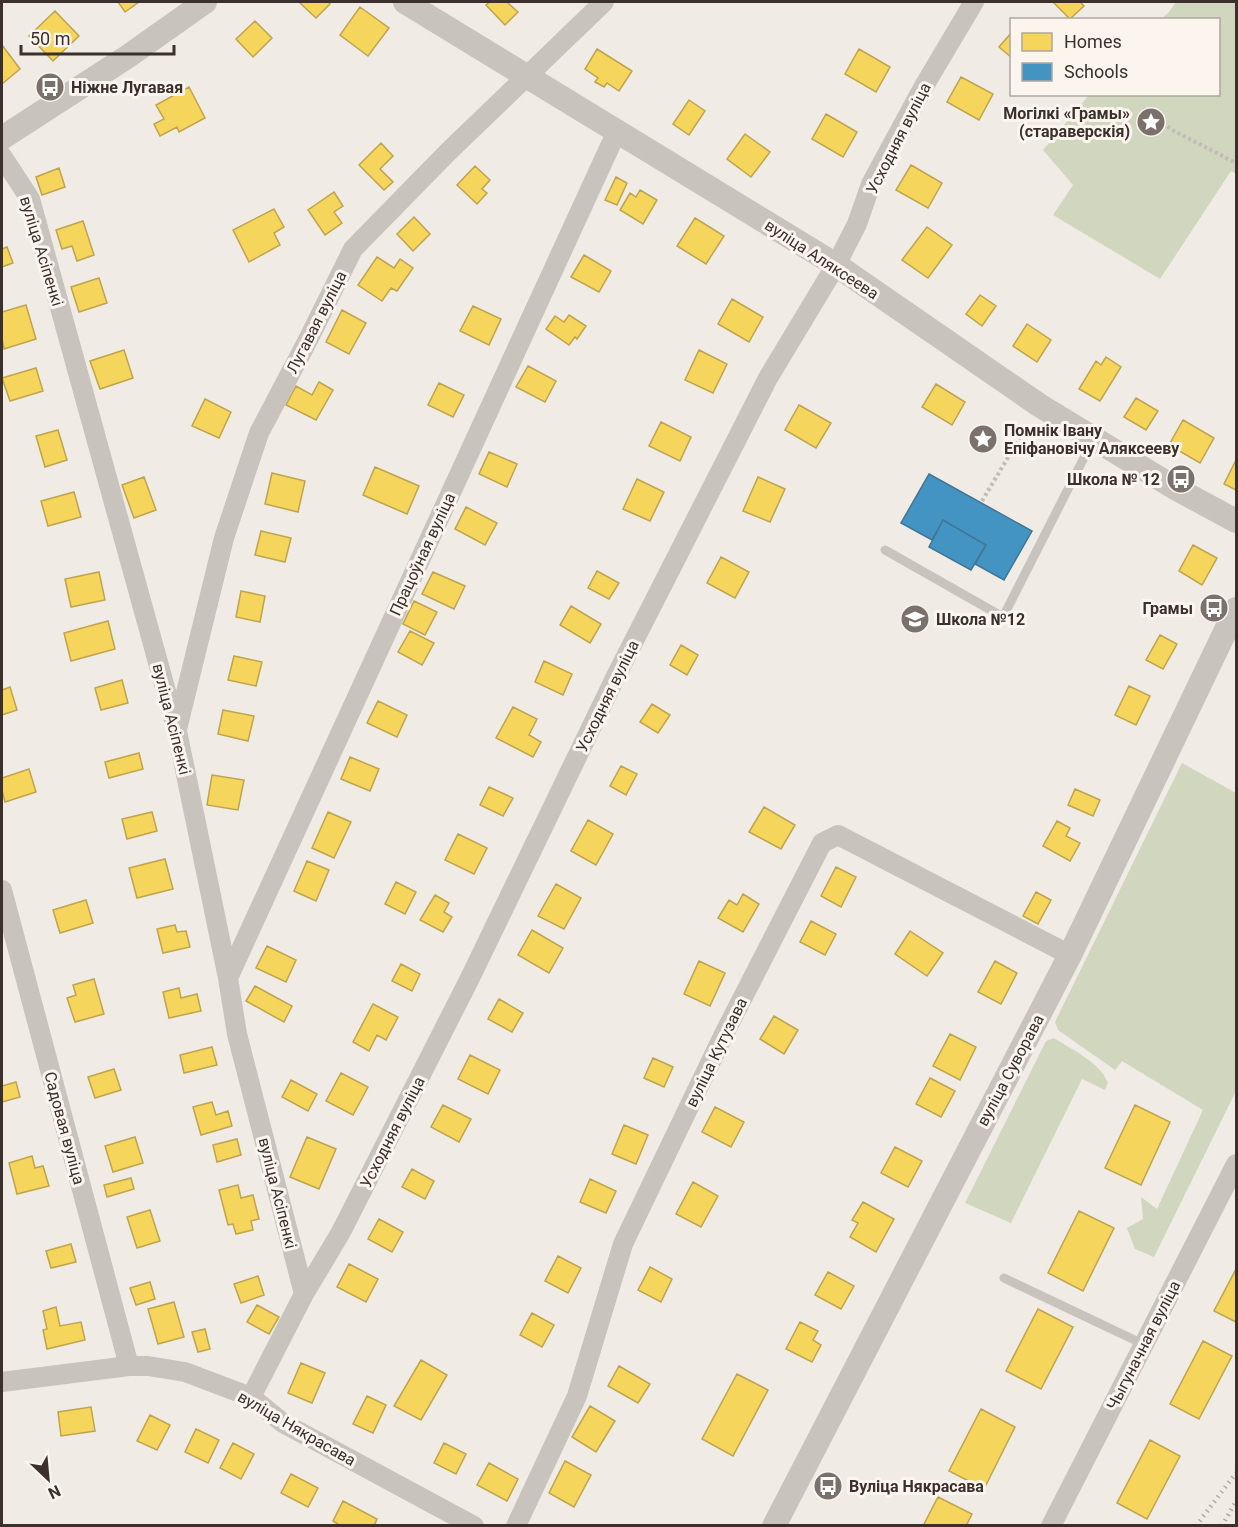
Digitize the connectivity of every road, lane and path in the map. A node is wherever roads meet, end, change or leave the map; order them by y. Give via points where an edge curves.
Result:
1 (205, 2) edge
2 (405, 2) edge
3 (604, 2) edge
4 (974, 2) edge
5 (528, 76) junction
6 (1143, 109) dead end
7 (617, 131) junction
8 (2, 138) edge
9 (2, 156) edge
10 (1236, 163) edge
11 (836, 265) junction
12 (1039, 405) junction
13 (1094, 438) junction
14 (982, 501) dead end
15 (1236, 521) edge
16 (885, 550) dead end
17 (1236, 609) edge
18 (177, 731) junction
19 (2, 890) edge
20 (1070, 955) junction
21 (228, 978) junction
22 (1236, 1164) edge
23 (1004, 1278) dead end
24 (304, 1294) junction
25 (1143, 1344) junction
26 (129, 1366) junction
27 (2, 1382) edge
28 (251, 1397) junction
29 (474, 1526) edge
30 (516, 1526) edge
31 (774, 1526) edge
32 (1051, 1526) edge

1 - 8 street
2 - 5 street, вуліца Аляксеева
3 - 5 street, Лугавая вуліца
4 - 11 street, Усходняя вуліца via 871,184 858,224
5 - 7 street, вуліца Аляксеева
5 - 18 street, Лугавая вуліца via 353,249 259,433 224,538
6 - 10 path
7 - 11 street, вуліца Аляксеева
7 - 21 street, Працоўная вуліца
9 - 18 street, вуліца Асіпенкі via 30,199
11 - 12 street, вуліца Аляксеева
11 - 24 street, Усходняя вуліца via 768,378 617,674 470,978 341,1232
12 - 13 street, вуліца Аляксеева
12 - 14 path
13 - 15 street, вуліца Аляксеева
13 - 16 lane via 1002,617
17 - 20 street, вуліца Суворава
18 - 21 street, вуліца Асіпенкі
19 - 26 street, Садовая вуліца
20 - 30 street, вуліца Кутузава via 838,835 822,843 724,1034 624,1244 577,1395
20 - 31 street, вуліца Суворава
21 - 24 street, вуліца Асіпенкі via 237,1034
22 - 25 street, Чыгуначная вуліца
23 - 25 lane
24 - 28 street, Усходняя вуліца
25 - 32 street, Чыгуначная вуліца
26 - 27 street, вуліца Някрасава
26 - 28 street, вуліца Някрасава via 185,1372
28 - 29 street, вуліца Някрасава via 283,1423

